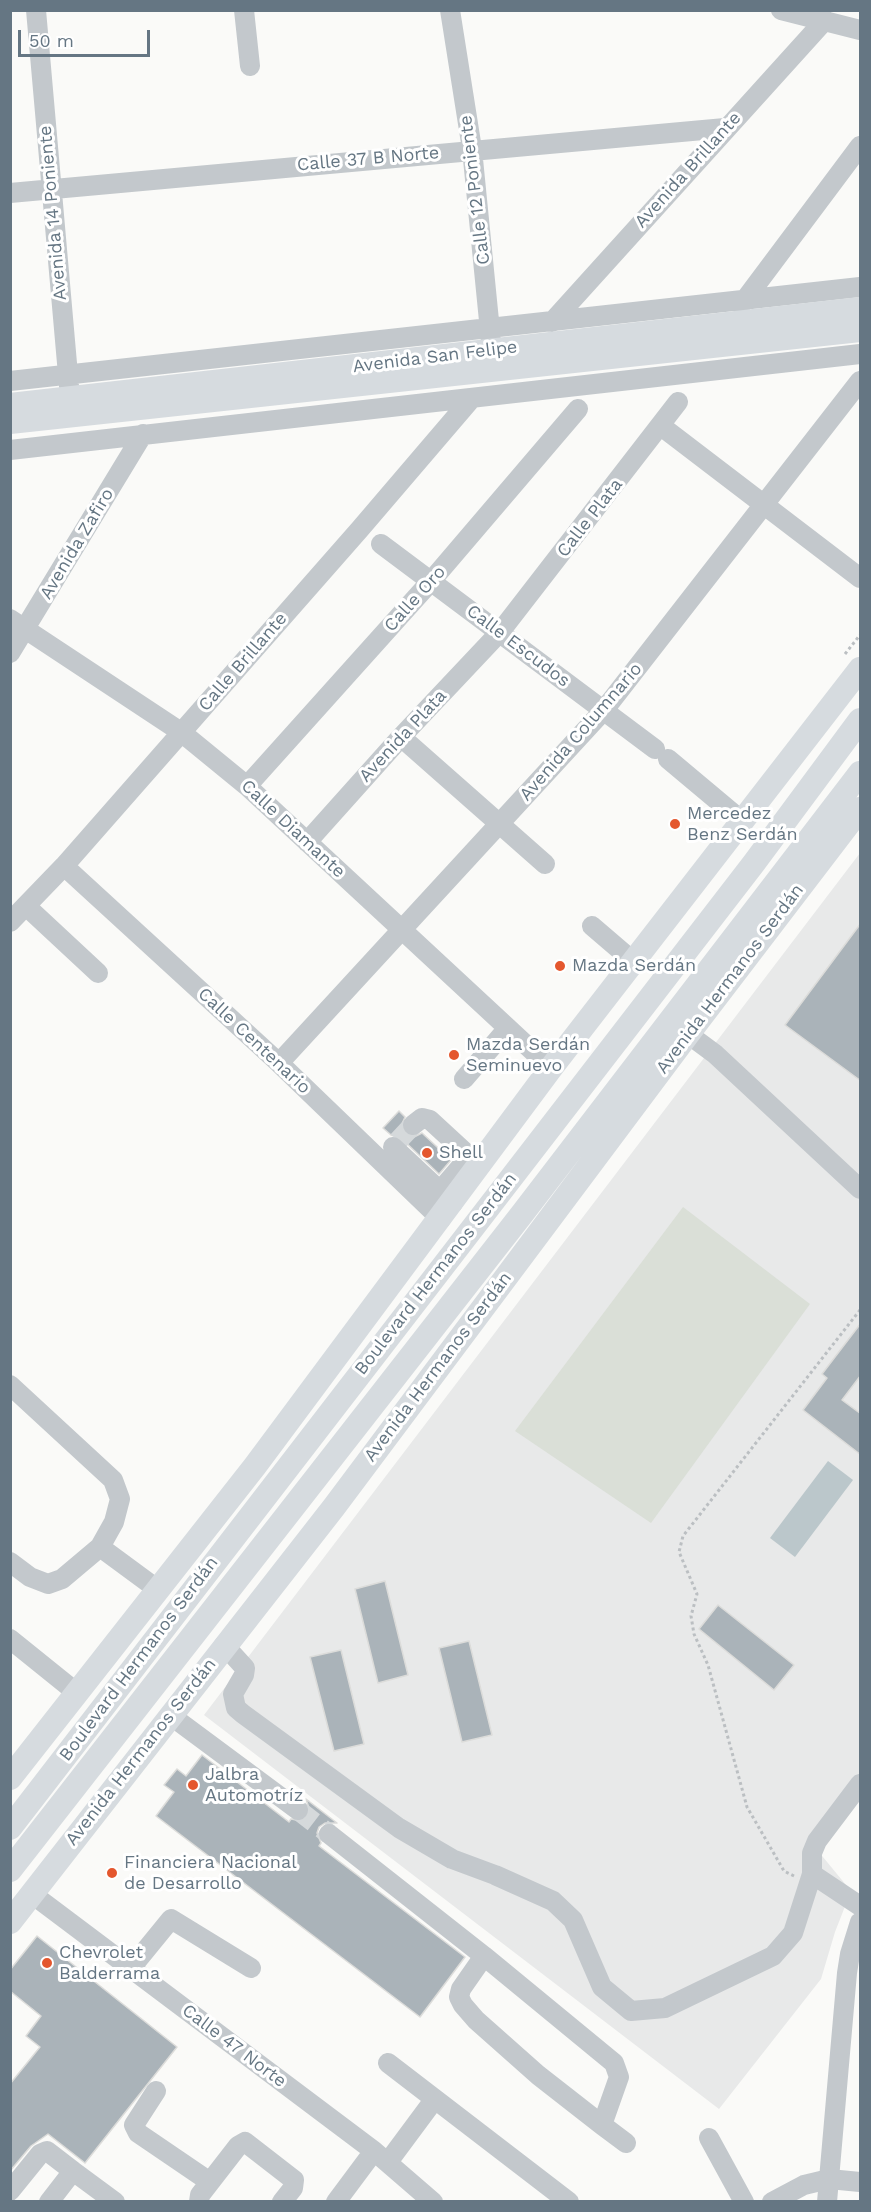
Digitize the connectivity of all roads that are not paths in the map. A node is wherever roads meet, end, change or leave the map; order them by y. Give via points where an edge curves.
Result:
1 (36, 10) edge
2 (244, 10) edge
3 (450, 10) edge
4 (781, 10) edge
5 (825, 20) junction
6 (861, 30) edge
7 (250, 66) dead end
8 (725, 128) junction
9 (861, 146) edge
10 (472, 149) junction
11 (51, 189) junction
12 (10, 193) edge
13 (861, 287) edge
14 (745, 301) junction
15 (861, 309) edge
16 (552, 322) junction
17 (727, 324) junction
18 (861, 330) edge
19 (710, 346) junction
20 (492, 350) junction
21 (861, 354) edge
22 (10, 381) edge
23 (861, 381) edge
24 (70, 396) junction
25 (472, 398) junction
26 (678, 402) dead end
27 (10, 405) edge
28 (578, 409) dead end
29 (10, 422) edge
30 (661, 426) junction
31 (143, 434) junction
32 (10, 450) edge
33 (765, 504) junction
34 (381, 544) dead end
35 (861, 578) edge
36 (432, 580) junction
37 (18, 623) edge
38 (500, 632) junction
39 (10, 653) edge
40 (861, 669) edge
41 (604, 710) junction
42 (861, 720) edge
43 (182, 732) junction
44 (401, 737) junction
45 (861, 773) edge
46 (247, 786) junction
47 (861, 810) edge
48 (742, 820) junction
49 (499, 825) junction
50 (307, 842) junction
51 (545, 864) dead end
52 (64, 866) junction
53 (26, 906) junction
54 (10, 922) edge
55 (592, 926) dead end
56 (402, 930) junction
57 (698, 936) junction
58 (640, 953) junction
59 (98, 973) dead end
60 (508, 1029) junction
61 (688, 1034) junction
62 (614, 1044) junction
63 (279, 1063) junction
64 (551, 1068) junction
65 (464, 1079) dead end
66 (522, 1107) junction
67 (413, 1125) dead end
68 (475, 1161) junction
69 (861, 1189) edge
70 (440, 1205) junction
71 (471, 1228) junction
72 (378, 1302) junction
73 (10, 1385) edge
74 (255, 1466) junction
75 (247, 1520) junction
76 (100, 1547) junction
77 (254, 1557) junction
78 (10, 1562) edge
79 (158, 1589) junction
80 (10, 1639) edge
81 (224, 1645) junction
82 (76, 1693) junction
83 (170, 1715) junction
84 (10, 1778) edge
85 (861, 1784) edge
86 (106, 1796) junction
87 (298, 1810) tunnel mouth
88 (50, 1820) junction
89 (88, 1821) junction
90 (10, 1828) edge
91 (329, 1834) tunnel mouth
92 (29, 1847) junction
93 (10, 1870) edge
94 (812, 1874) junction
95 (32, 1894) junction
96 (861, 1906) edge
97 (10, 1922) edge
98 (859, 1927) edge
99 (484, 1956) junction
100 (131, 1968) junction
101 (251, 1968) dead end
102 (851, 2039) edge
103 (388, 2063) dead end
104 (156, 2091) dead end
105 (434, 2100) junction
106 (602, 2124) junction
107 (709, 2138) dead end
108 (626, 2143) dead end
109 (381, 2157) junction
110 (73, 2171) junction
111 (829, 2179) junction
112 (210, 2182) junction
113 (861, 2182) edge
114 (10, 2191) edge
115 (49, 2202) edge
116 (115, 2202) edge
117 (199, 2202) edge
118 (282, 2202) edge
119 (336, 2202) edge
120 (433, 2202) edge
121 (569, 2202) edge
122 (744, 2202) edge
123 (772, 2202) edge
124 (827, 2202) edge

1 - 11 street, Avenida 14 Poniente
2 - 7 street
3 - 10 street, Calle 12 Poniente
4 - 5 street
5 - 6 street
5 - 8 street, Avenida Brillante
8 - 10 street, Calle 37 B Norte
8 - 16 street, Avenida Brillante
9 - 14 street
10 - 11 street, Calle 37 B Norte
10 - 20 street, Calle 12 Poniente
11 - 12 street, Calle 37 B Norte
11 - 24 street, Avenida 14 Poniente
13 - 14 street, Avenida San Felipe
14 - 16 street, Avenida San Felipe
14 - 17 street
15 - 17 main road, Avenida San Felipe
16 - 20 street, Avenida San Felipe
17 - 19 street
17 - 20 main road, Avenida San Felipe
18 - 19 main road, Avenida San Felipe
19 - 20 main road, Avenida San Felipe
20 - 24 main road, Avenida San Felipe
20 - 24 street, Avenida San Felipe
21 - 25 street
22 - 24 street, Avenida San Felipe
23 - 33 street, Avenida Columnario
24 - 27 main road, Avenida San Felipe
24 - 29 main road, Avenida San Felipe
25 - 31 street
25 - 43 street, Calle Brillante
26 - 30 street, Calle Plata
28 - 36 street, Calle Oro
30 - 33 street
30 - 38 street, Calle Plata
31 - 32 street
31 - 37 street, Avenida Zafiro
33 - 35 street
33 - 41 street, Avenida Columnario
34 - 36 street, Calle Escudos
36 - 38 street, Calle Escudos
36 - 46 street, Calle Oro
37 - 39 street, Avenida Zafiro
37 - 43 street, Calle Diamante
38 - 41 street, Calle Escudos
38 - 44 street, Avenida Plata
40 - 48 main road
41 - 48 street, Calle Escudos
41 - 49 street, Avenida Columnario
42 - 57 main road, Boulevard Hermanos Serdán
43 - 46 street, Calle Diamante
43 - 52 street, Calle Brillante
44 - 49 street
44 - 50 street, Avenida Plata
45 - 77 main road, Boulevard Hermanos Serdán
46 - 50 street, Calle Diamante
47 - 61 main road, Avenida Hermanos Serdán
48 - 58 main road
49 - 51 street
49 - 56 street, Avenida Columnario
50 - 56 street, Calle Diamante
52 - 53 street, Calle Brillante
52 - 63 street, Calle Centenario
53 - 54 street, Calle Brillante
53 - 59 street
55 - 58 street
56 - 60 street, Calle Diamante
56 - 63 street, Avenida Columnario
57 - 58 main road
57 - 62 main road, Boulevard Hermanos Serdán
58 - 64 main road
60 - 64 street, Calle Diamante
60 - 65 street
61 - 69 street via 715,1054
61 - 81 main road, Avenida Hermanos Serdán via 334,1507
62 - 66 main road via 593,1053 556,1090
62 - 71 main road, Boulevard Hermanos Serdán
63 - 70 street, Calle Centenario via 390,1150
64 - 66 main road
66 - 68 main road
67 - 68 street via 426,1118
68 - 70 main road
70 - 72 main road
71 - 72 main road via 448,1238 400,1294
71 - 75 main road, Boulevard Hermanos Serdán
72 - 74 main road
73 - 76 street via 113,1480 120,1499 114,1522
74 - 75 main road
74 - 79 main road
75 - 90 main road, Boulevard Hermanos Serdán
76 - 78 street via 62,1579 48,1584
76 - 79 street
77 - 81 main road
77 - 88 main road, Boulevard Hermanos Serdán
79 - 82 main road
80 - 82 street
81 - 83 main road, Avenida Hermanos Serdán
81 - 94 street via 245,1668 233,1694 236,1708 399,1828 452,1859 553,1901 573,1920 602,1987 631,2011 665,2008 773,1956 793,1933
82 - 84 main road
83 - 86 main road, Avenida Hermanos Serdán
83 - 87 street
85 - 94 street via 817,1841 812,1853
86 - 88 main road
86 - 89 main road, Avenida Hermanos Serdán
88 - 92 main road, Boulevard Hermanos Serdán
89 - 92 main road
89 - 95 main road, Avenida Hermanos Serdán
91 - 99 street
92 - 93 main road, Boulevard Hermanos Serdán
94 - 96 street
95 - 97 main road, Avenida Hermanos Serdán
95 - 100 street, Calle 47 Norte
98 - 102 street via 847,1973
99 - 106 street via 614,2063 619,2077
99 - 106 street via 461,1989 459,1997 464,2005 502,2045
100 - 101 street via 171,1919
100 - 109 street, Calle 47 Norte
102 - 111 street
103 - 105 street
104 - 112 street via 134,2125 138,2133
105 - 109 street
105 - 121 street
106 - 108 street
107 - 122 street
109 - 119 street
109 - 120 street, Calle 47 Norte
110 - 114 street via 43,2151
110 - 115 street
110 - 116 street
111 - 113 street
111 - 123 street via 804,2185
111 - 124 street
112 - 117 street
112 - 118 street via 238,2145 245,2142 294,2180

